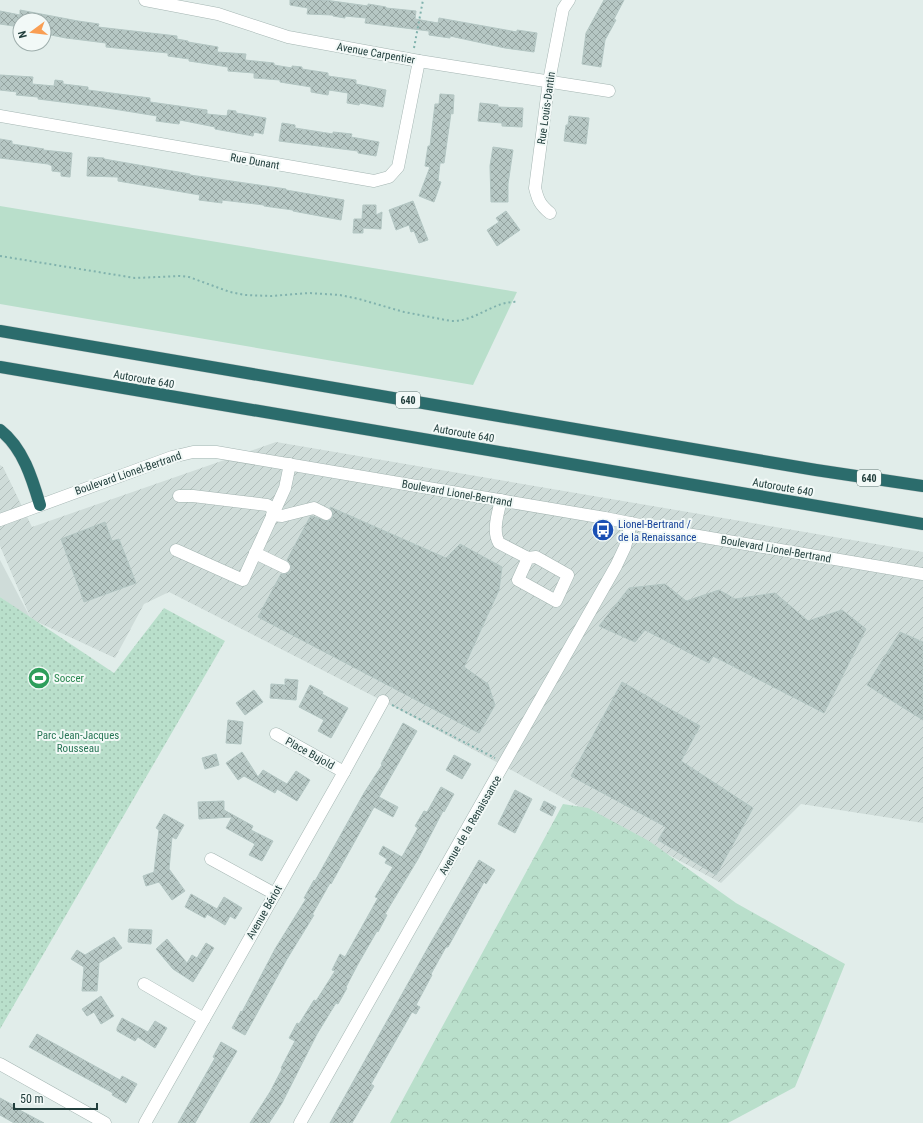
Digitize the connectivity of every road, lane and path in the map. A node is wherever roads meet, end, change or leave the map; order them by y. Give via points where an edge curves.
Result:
1 (146, 0) edge
2 (423, 0) edge
3 (569, 0) edge
4 (415, 60) junction
5 (549, 81) junction
6 (609, 91) dead end
7 (0, 116) edge
8 (550, 213) dead end
9 (0, 256) edge
10 (518, 302) dead end
11 (0, 331) edge
12 (0, 367) edge
13 (0, 430) edge
14 (290, 464) junction
15 (923, 486) edge
16 (179, 496) dead end
17 (501, 500) junction
18 (40, 505) junction
19 (273, 512) junction
20 (326, 514) dead end
21 (0, 520) edge
22 (631, 523) junction
23 (923, 524) edge
24 (176, 550) dead end
25 (254, 553) junction
26 (528, 558) dead end
27 (284, 567) dead end
28 (923, 574) edge
29 (383, 700) joint
30 (276, 734) dead end
31 (505, 763) junction
32 (344, 772) junction
33 (211, 859) dead end
34 (275, 894) junction
35 (144, 984) dead end
36 (204, 1019) junction
37 (0, 1064) edge
38 (105, 1123) edge
39 (145, 1123) edge
40 (300, 1123) edge

1 - 4 street, Avenue Carpentier via 218,14 288,37
2 - 4 path
3 - 5 street, Rue Louis-Dantin via 564,9
4 - 5 street, Avenue Carpentier
4 - 7 street, Rue Dunant via 398,167 389,177 374,181
5 - 6 street, Avenue Carpentier
5 - 8 street, Rue Louis-Dantin via 535,188 542,206
9 - 10 path via 135,278 189,277 245,295 340,295 451,321 478,316 504,303
11 - 15 highway, Autoroute 640 / 640
12 - 23 highway, Autoroute 640
13 - 18 highway via 11,441 30,472
14 - 17 street, Boulevard Lionel-Bertrand
14 - 18 street, Boulevard Lionel-Bertrand via 216,452 183,453
14 - 19 street via 285,488
16 - 19 street via 267,505
17 - 22 street, Boulevard Lionel-Bertrand
17 - 26 street via 497,539 503,546
18 - 21 street, Boulevard Lionel-Bertrand
19 - 20 street via 282,516 314,508
19 - 25 street
22 - 28 street, Boulevard Lionel-Bertrand
22 - 31 street, Avenue de la Renaissance via 625,547 616,566
24 - 25 street via 243,580
25 - 27 street
29 - 31 path
29 - 32 street, Avenue Bériot
30 - 32 street, Place Bujold
31 - 40 street, Avenue de la Renaissance
32 - 34 street, Avenue Bériot
33 - 34 street
34 - 36 street, Avenue Bériot
35 - 36 street
36 - 39 street, Avenue Bériot
37 - 38 street

